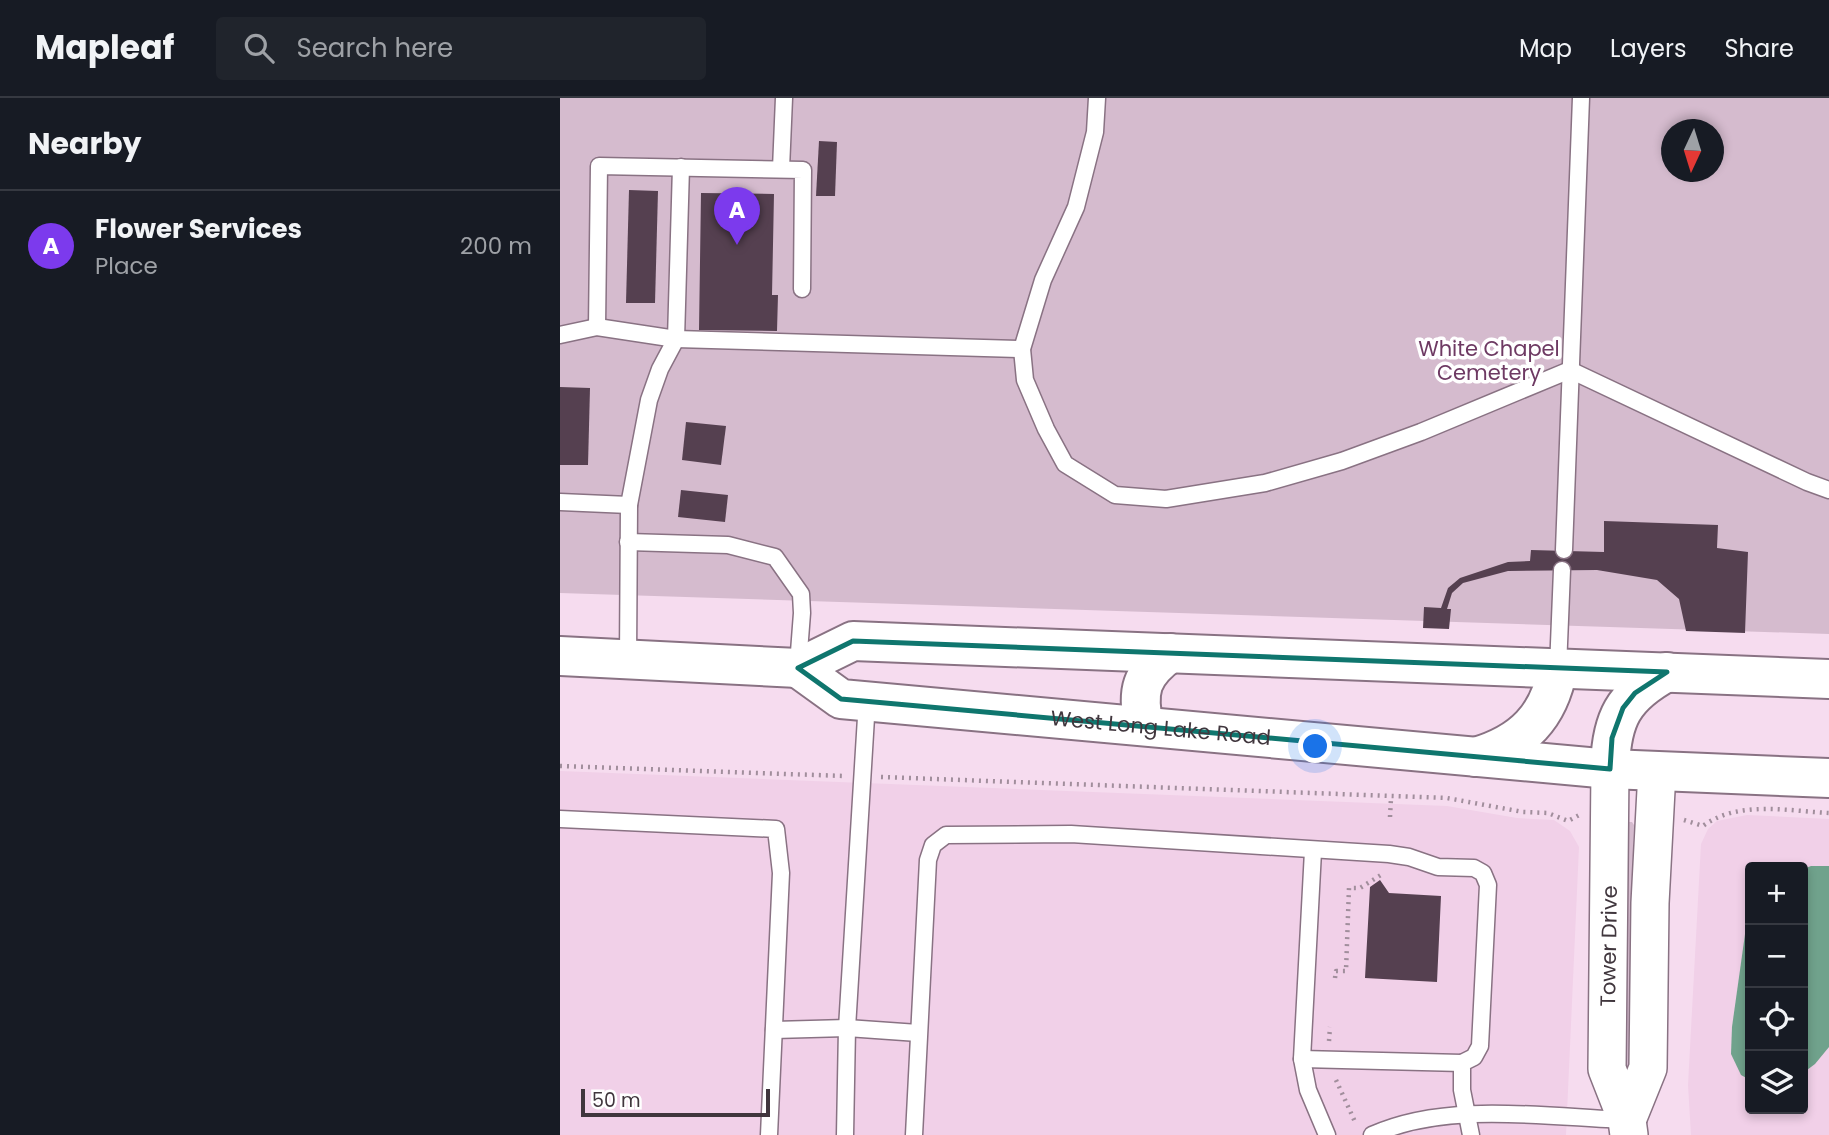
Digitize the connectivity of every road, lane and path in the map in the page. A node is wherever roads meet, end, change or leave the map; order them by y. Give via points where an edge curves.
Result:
1 (784, 98) edge
2 (1097, 98) edge
3 (1581, 98) edge
4 (681, 167) junction
5 (781, 169) junction
6 (802, 289) dead end
7 (597, 327) junction
8 (560, 335) edge
9 (676, 339) junction
10 (1022, 349) junction
11 (1570, 370) junction
12 (1829, 490) edge
13 (560, 502) edge
14 (629, 505) junction
15 (628, 542) junction
16 (1564, 550) dead end
17 (1562, 570) dead end
18 (1170, 653) junction
19 (560, 656) edge
20 (628, 659) junction
21 (798, 668) junction
22 (1558, 668) junction
23 (1667, 673) junction
24 (1829, 679) edge
25 (867, 701) junction
26 (1144, 726) junction
27 (1474, 757) junction
28 (560, 766) edge
29 (1610, 769) junction
30 (1657, 771) junction
31 (862, 776) junction
32 (1829, 778) edge
33 (1391, 798) junction
34 (1829, 813) edge
35 (1581, 814) dead end
36 (1390, 817) dead end
37 (560, 819) edge
38 (1685, 820) dead end
39 (1313, 851) junction
40 (1388, 867) dead end
41 (1335, 978) dead end
42 (1330, 1027) dead end
43 (847, 1028) junction
44 (774, 1030) junction
45 (918, 1032) junction
46 (1329, 1046) dead end
47 (1302, 1059) junction
48 (1462, 1063) junction
49 (1335, 1077) dead end
50 (1469, 1116) junction
51 (1356, 1124) dead end
52 (1628, 1128) edge
53 (769, 1135) edge
54 (845, 1135) edge
55 (914, 1135) edge
56 (1327, 1135) edge
57 (1372, 1135) edge
58 (1471, 1135) edge

1 - 5 lane
2 - 10 lane via 1095,132 1076,207 1043,280
3 - 11 lane
4 - 5 lane
4 - 7 lane via 599,166
4 - 9 lane
5 - 6 lane via 803,170
7 - 8 lane
7 - 9 lane
9 - 10 lane
9 - 14 lane via 649,400
10 - 11 lane via 1025,380 1065,464 1115,495 1166,499 1265,483 1342,461
11 - 12 lane
11 - 16 lane
13 - 14 lane
14 - 15 lane
15 - 20 lane
15 - 21 lane via 728,545 775,557 801,594
17 - 22 lane
18 - 21 main road via 853,641
18 - 22 main road
18 - 26 main road via 1146,676 1140,692
19 - 20 main road
20 - 21 main road
21 - 25 main road, West Long Lake Road via 841,698
22 - 23 main road
22 - 27 main road via 1547,705 1522,736 1500,750
23 - 24 main road
23 - 29 main road via 1635,693 1623,708 1612,738
25 - 26 main road, West Long Lake Road
25 - 31 lane
26 - 27 main road, West Long Lake Road
27 - 29 main road, West Long Lake Road
28 - 31 path
29 - 30 main road, West Long Lake Road
29 - 52 street, Tower Drive via 1607,1069
30 - 32 main road, West Long Lake Road
30 - 52 street, Tower Drive via 1648,1068
31 - 33 path
31 - 43 lane
33 - 35 path via 1447,798 1548,813 1568,821
33 - 36 path
34 - 38 path via 1748,810 1714,817 1703,826
37 - 44 lane via 776,829 781,873
39 - 45 lane via 1071,835 946,835 933,845 928,860
39 - 47 lane
39 - 48 lane via 1389,854 1483,873 1488,885 1480,1046 1474,1057
40 - 41 path via 1360,888 1349,888 1346,971 1336,971
42 - 46 path
43 - 44 lane
43 - 45 lane
43 - 54 lane
44 - 53 lane
45 - 55 lane
47 - 48 lane
47 - 56 lane via 1308,1090
48 - 50 lane via 1462,1090
49 - 51 path
50 - 52 lane via 1503,1114
50 - 57 lane via 1437,1118
50 - 58 lane

